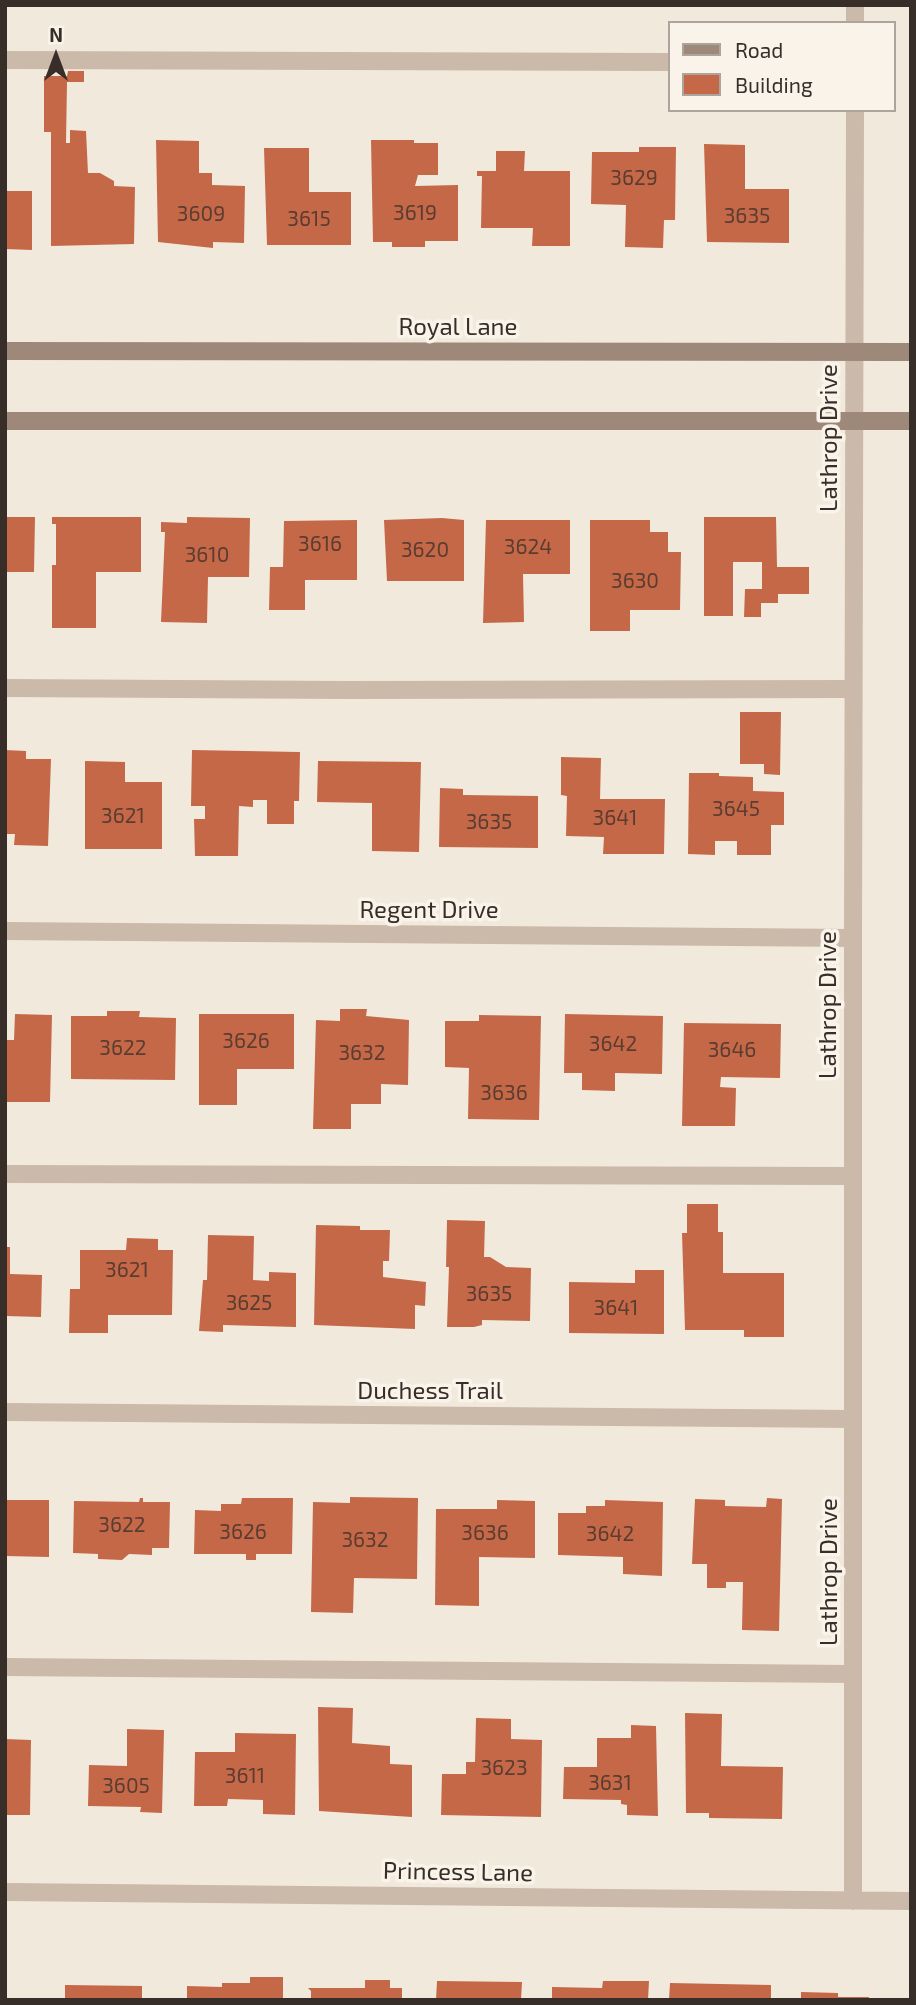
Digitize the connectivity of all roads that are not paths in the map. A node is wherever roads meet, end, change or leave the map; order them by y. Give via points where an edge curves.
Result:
1 (5, 60) edge
2 (668, 62) edge
3 (855, 112) edge
4 (5, 351) edge
5 (853, 352) junction
6 (911, 352) edge
7 (5, 421) edge
8 (853, 421) junction
9 (911, 421) edge
10 (5, 688) edge
11 (853, 689) junction
12 (5, 931) edge
13 (853, 937) junction
14 (5, 1174) edge
15 (853, 1177) junction
16 (5, 1412) edge
17 (853, 1419) junction
18 (5, 1667) edge
19 (853, 1674) junction
20 (5, 1892) edge
21 (853, 1901) junction
22 (911, 1901) edge

1 - 2 street
3 - 5 street, Lathrop Drive
4 - 5 main road, Royal Lane
5 - 6 main road, Royal Lane
5 - 8 street, Lathrop Drive
7 - 8 main road
8 - 9 main road
8 - 11 street, Lathrop Drive
10 - 11 street
11 - 13 street, Lathrop Drive
12 - 13 street, Regent Drive
13 - 15 street, Lathrop Drive
14 - 15 street
15 - 17 street, Lathrop Drive
16 - 17 street, Duchess Trail
17 - 19 street, Lathrop Drive
18 - 19 street
19 - 21 street, Lathrop Drive
20 - 21 street, Princess Lane
21 - 22 street, Princess Lane

